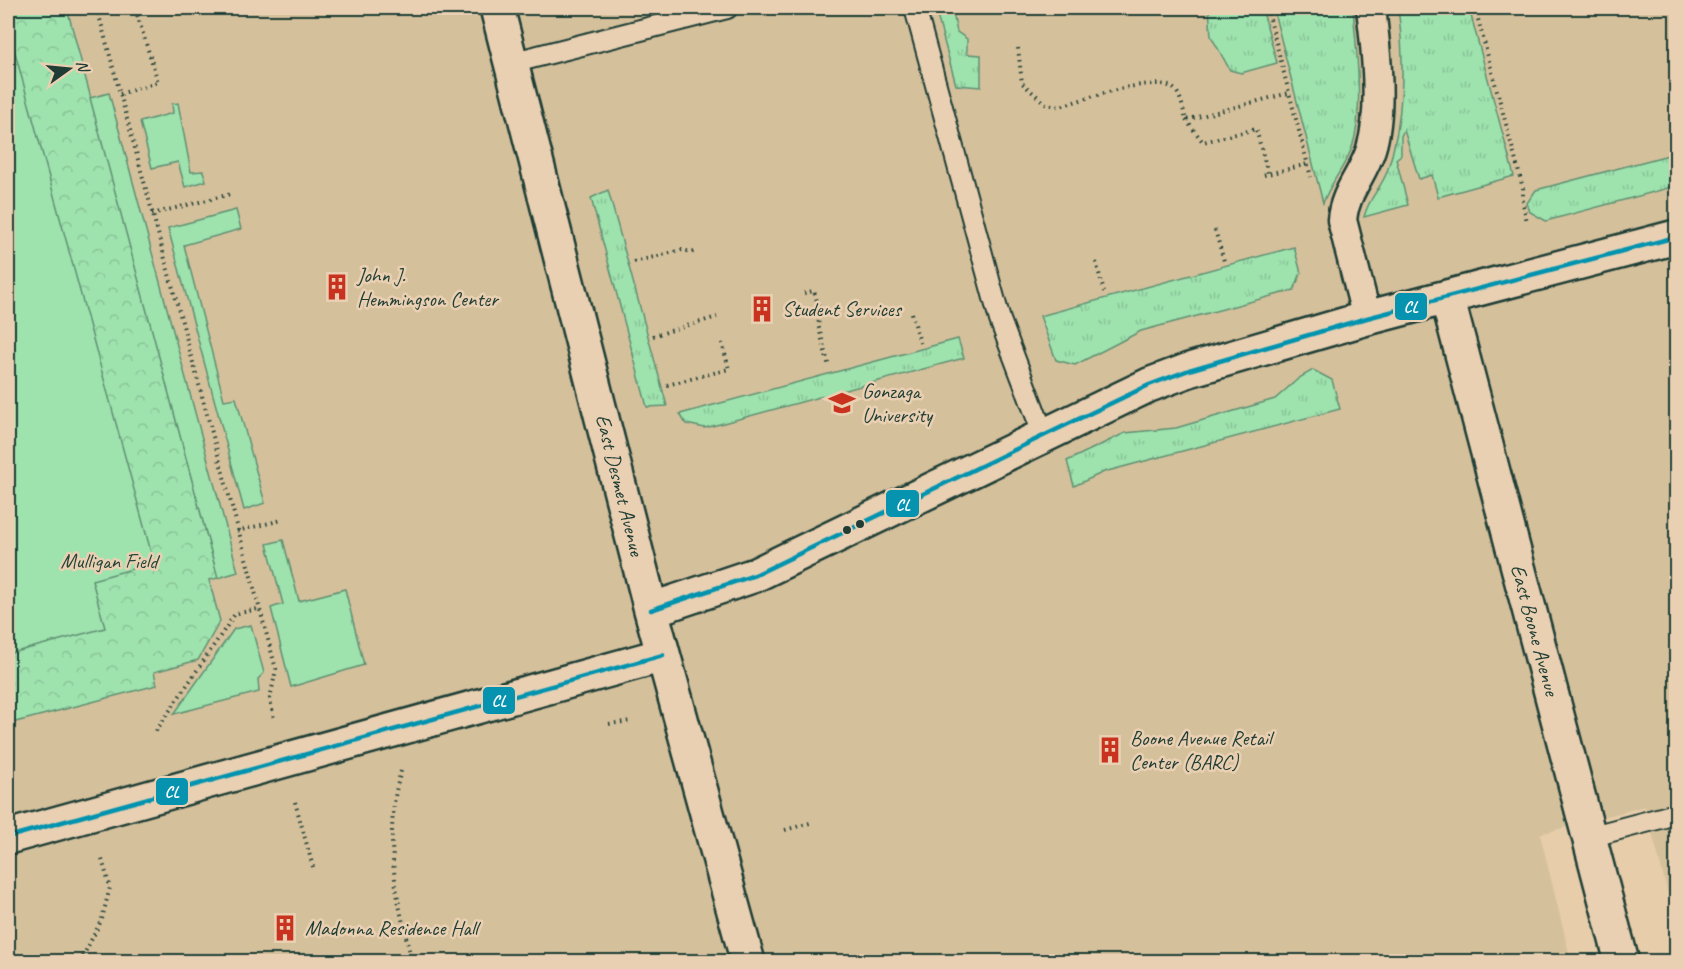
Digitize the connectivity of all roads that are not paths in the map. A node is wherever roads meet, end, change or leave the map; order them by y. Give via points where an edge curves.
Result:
1 (497, 8) edge
2 (727, 8) edge
3 (915, 8) edge
4 (1371, 8) edge
5 (512, 63) junction
6 (1677, 237) edge
7 (1447, 297) junction
8 (1367, 318) junction
9 (1044, 436) junction
10 (651, 610) junction
11 (663, 655) junction
12 (1677, 814) edge
13 (8, 837) edge
14 (1589, 837) junction
15 (748, 962) edge
16 (1622, 962) edge

1 - 5 street, East Desmet Avenue
2 - 5 lane
3 - 9 lane via 1000,320
4 - 8 street via 1377,60 1371,148 1343,204 1342,220
5 - 10 street, East Desmet Avenue
6 - 7 street
7 - 8 street
7 - 14 street, East Boone Avenue
8 - 9 street via 1189,370
9 - 10 street via 755,575
10 - 11 street, East Desmet Avenue
11 - 13 street
11 - 15 street, East Desmet Avenue
12 - 14 lane
14 - 16 street, East Boone Avenue

